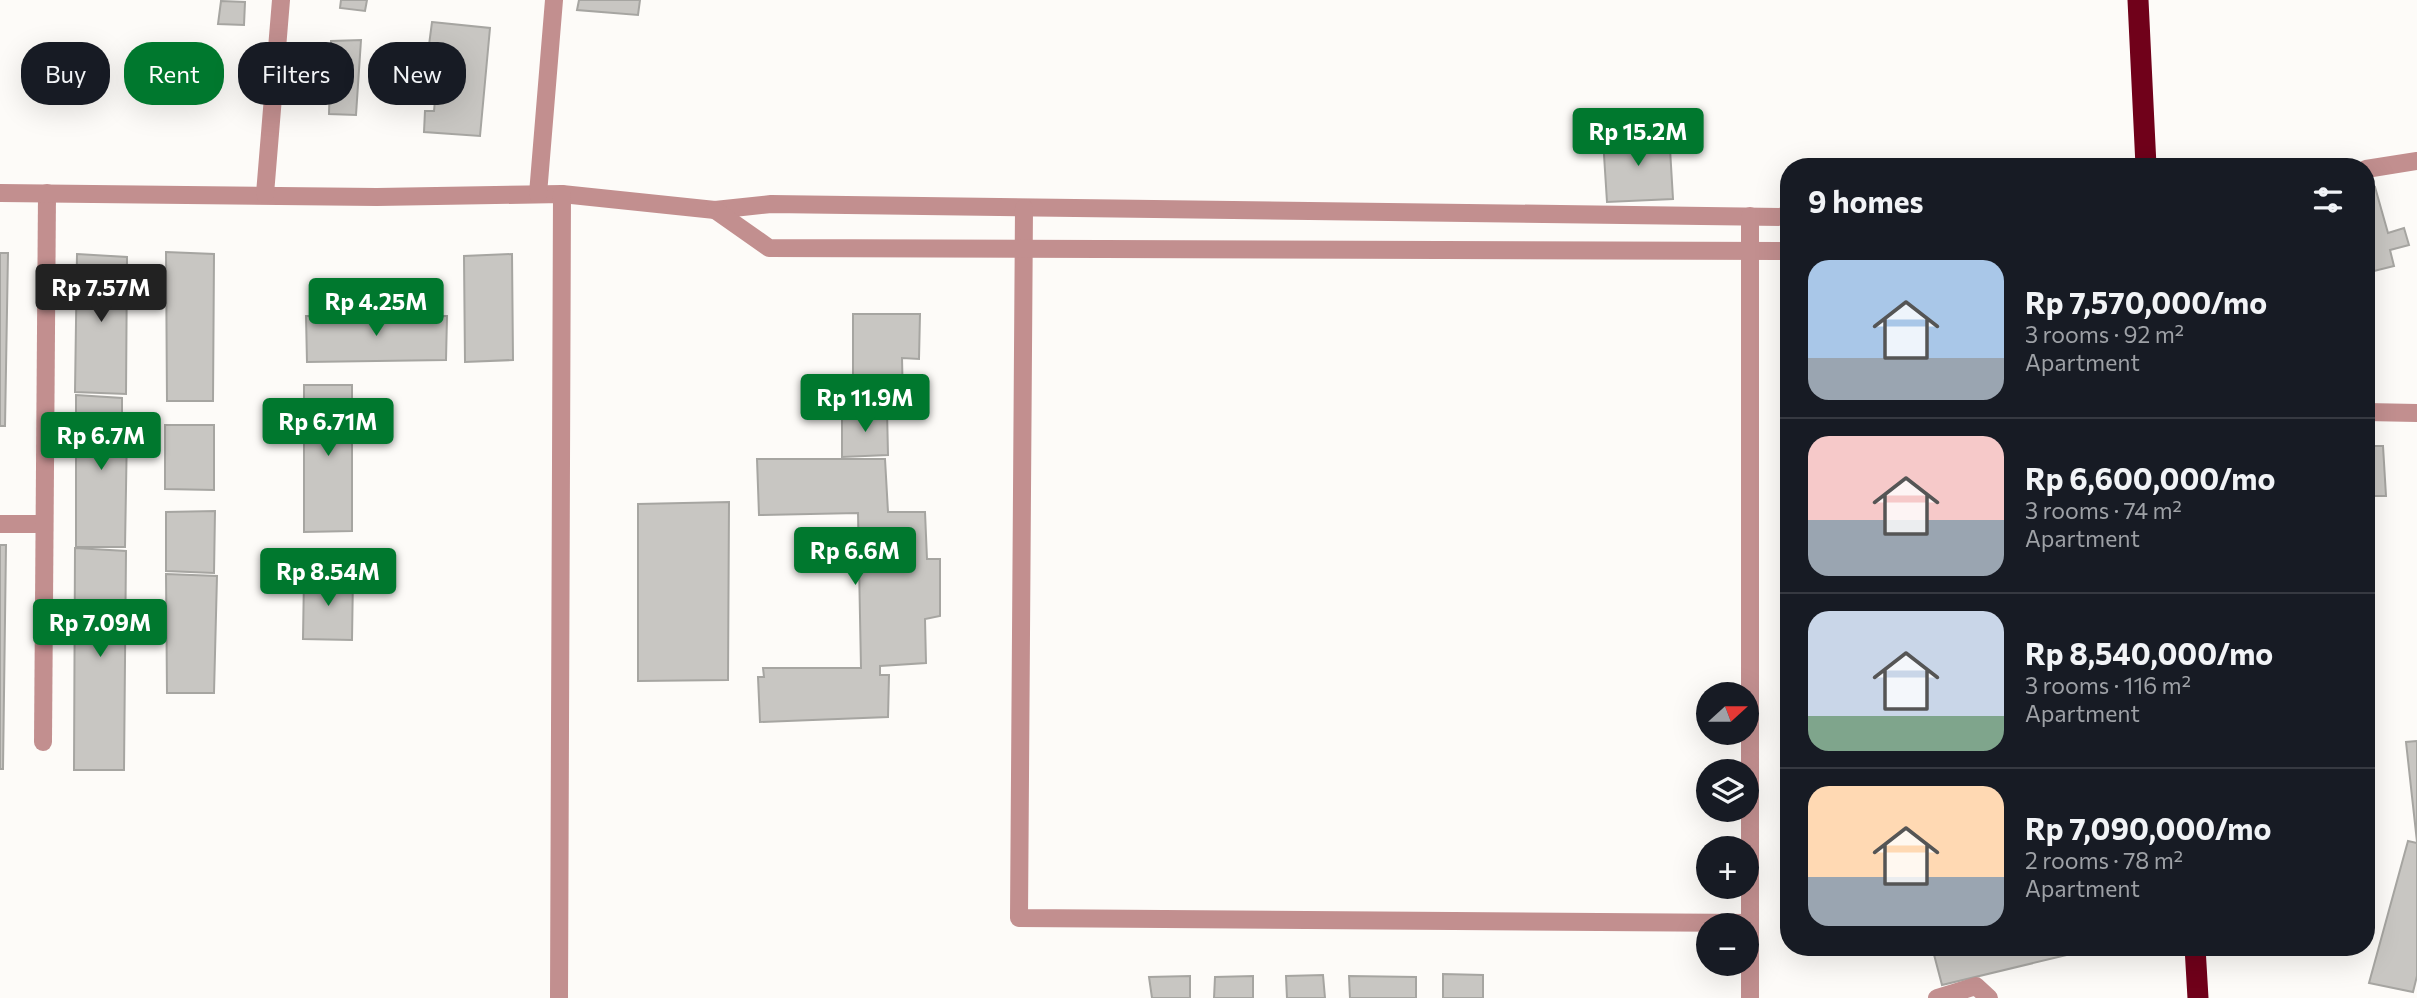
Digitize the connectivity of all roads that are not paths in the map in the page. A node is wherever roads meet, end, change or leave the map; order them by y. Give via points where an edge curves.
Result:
1 (281, 0) edge
2 (554, 0) edge
3 (2138, 0) edge
4 (2146, 158) edge
5 (2417, 161) edge
6 (2375, 168) edge
7 (0, 193) edge
8 (47, 193) junction
9 (265, 194) junction
10 (538, 194) junction
11 (562, 194) junction
12 (1024, 208) junction
13 (715, 210) junction
14 (1750, 216) junction
15 (1780, 217) edge
16 (1024, 248) junction
17 (1749, 251) junction
18 (1780, 251) edge
19 (2375, 412) edge
20 (2417, 414) edge
21 (0, 524) edge
22 (44, 524) junction
23 (43, 742) dead end
24 (1750, 913) edge
25 (1696, 923) edge
26 (2195, 956) edge
27 (1751, 976) edge
28 (559, 998) edge
29 (1751, 998) edge
30 (1937, 998) edge
31 (1989, 998) edge
32 (2197, 998) edge

1 - 9 street
2 - 10 street
3 - 4 highway
5 - 6 street
7 - 8 street
8 - 9 street
8 - 22 street
9 - 10 street
10 - 11 street
11 - 13 street
11 - 28 street
12 - 13 street via 771,204
12 - 14 street
12 - 16 street
13 - 16 street via 769,248
14 - 15 street
14 - 17 street
16 - 17 street
16 - 25 street via 1019,918
17 - 18 street
17 - 24 street
19 - 20 street
21 - 22 street
22 - 23 street
26 - 32 highway
27 - 29 street
30 - 31 street via 1976,986

